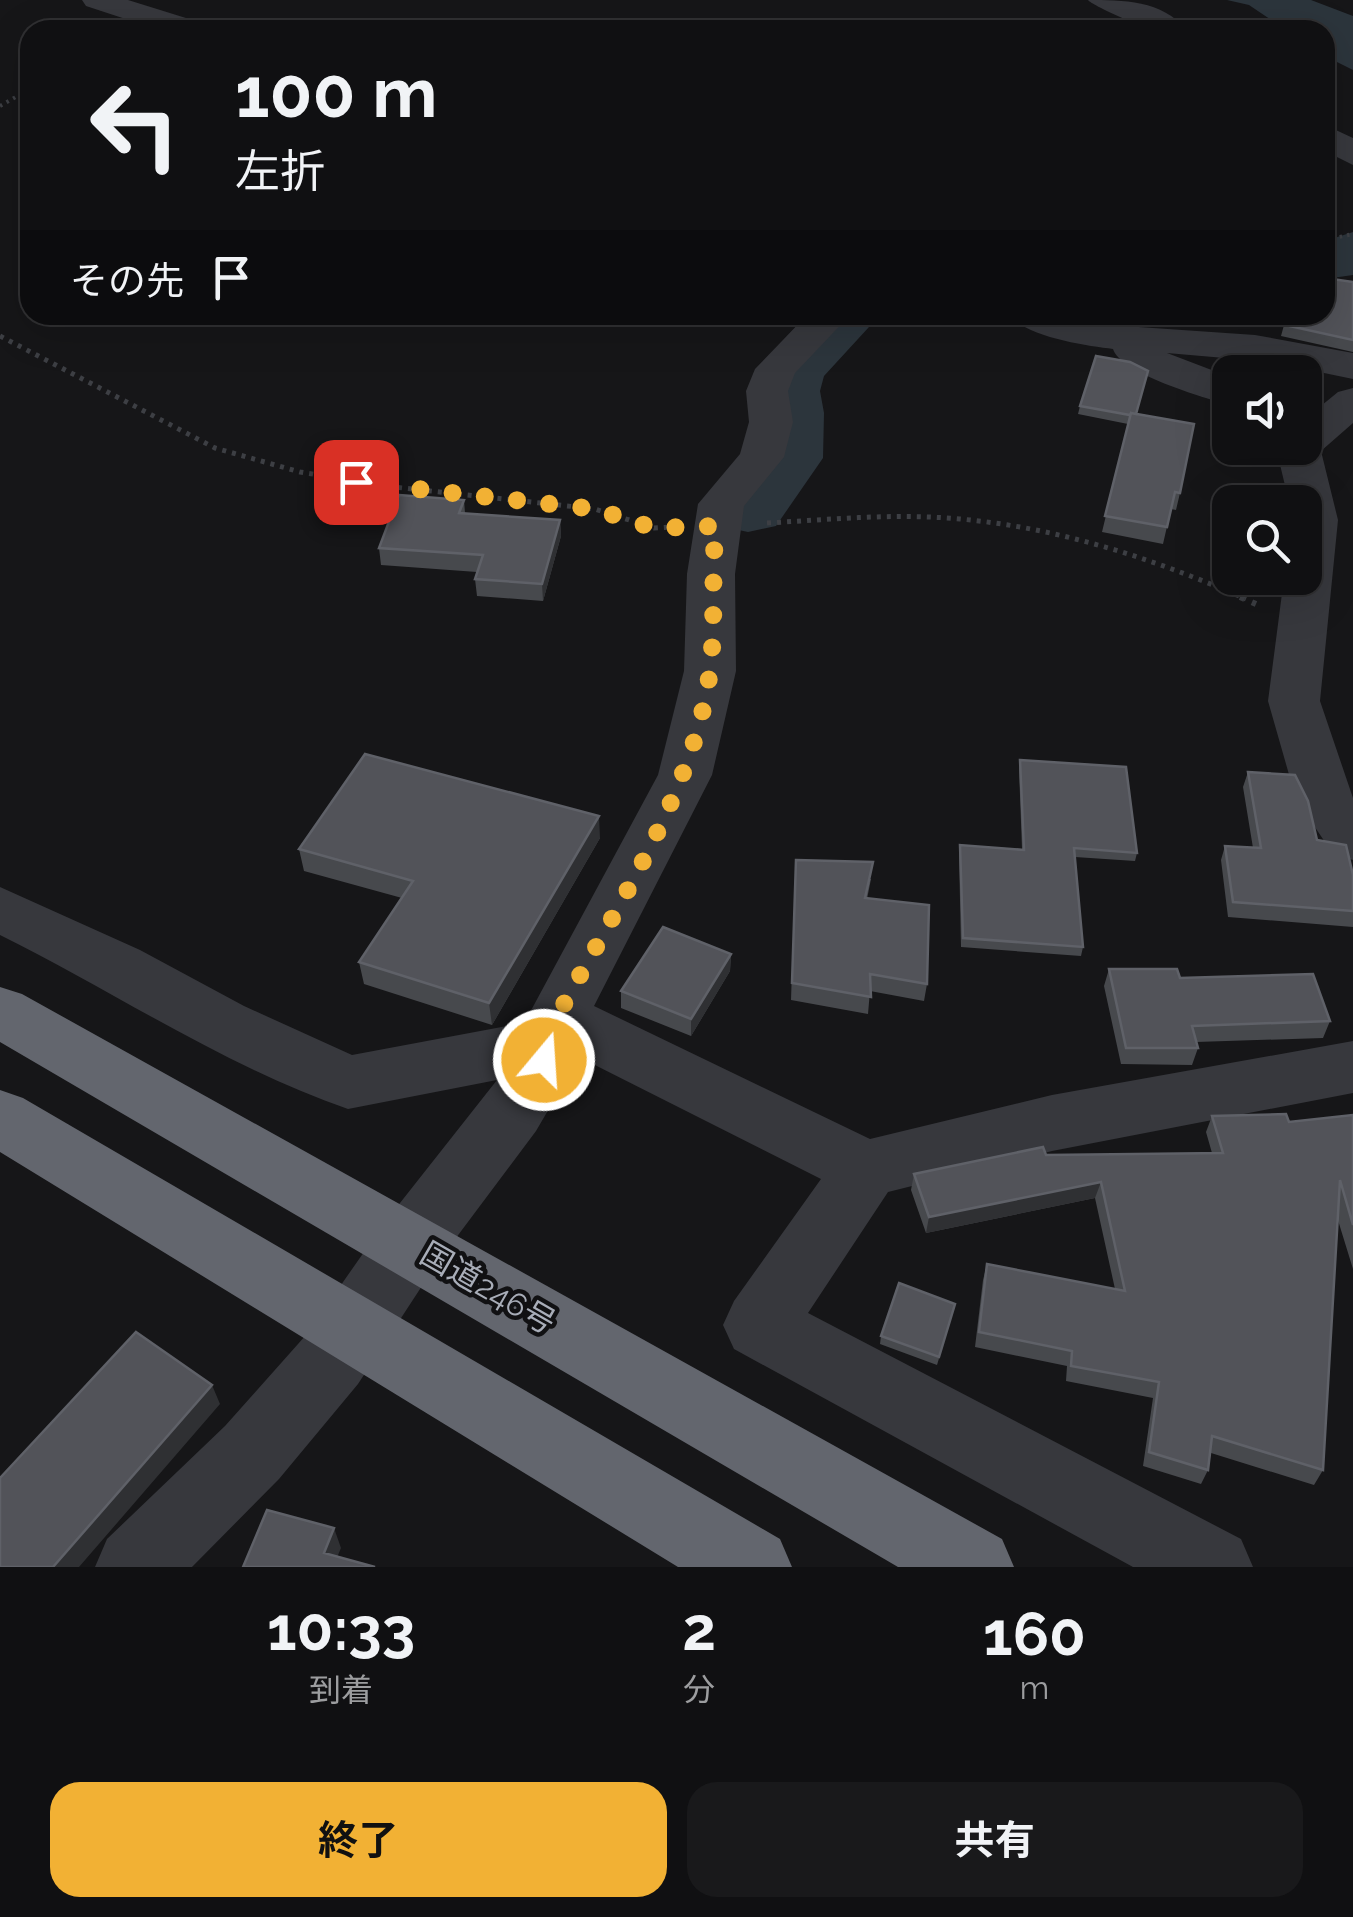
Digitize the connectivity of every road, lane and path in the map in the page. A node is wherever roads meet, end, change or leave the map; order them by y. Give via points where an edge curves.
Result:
1 (97, 0) edge
2 (198, 0) edge
3 (1102, 0) edge
4 (156, 19) junction
5 (159, 20) edge
6 (1155, 20) edge
7 (820, 325) edge
8 (1053, 325) edge
9 (0, 336) edge
10 (1111, 340) junction
11 (1353, 366) edge
12 (1212, 385) edge
13 (1353, 401) edge
14 (1322, 427) edge
15 (1303, 465) edge
16 (716, 526) junction
17 (1302, 626) junction
18 (1353, 838) edge
19 (0, 910) edge
20 (0, 1012) edge
21 (551, 1038) junction
22 (1353, 1068) edge
23 (0, 1118) edge
24 (866, 1169) junction
25 (411, 1244) junction
26 (356, 1328) junction
27 (135, 1567) edge
28 (752, 1567) edge
29 (974, 1567) edge
30 (1213, 1567) edge

1 - 4 street
2 - 4 street
3 - 6 street
4 - 5 street
7 - 16 street via 776,369 766,391 771,422 762,458 721,504
8 - 10 street
9 - 16 path via 215,448 283,467 385,486 595,509 654,528
10 - 11 street via 1224,344
10 - 12 street
13 - 14 street
15 - 17 street via 1315,520
16 - 17 path via 884,516 1045,532 1196,575
16 - 21 street via 710,670 685,774
17 - 18 street via 1294,701 1324,799
19 - 21 street via 348,1082
20 - 25 highway, 国道246号
21 - 24 street
21 - 25 street via 493,1144
22 - 24 street via 1052,1123
23 - 26 highway
24 - 30 street via 759,1325
25 - 26 street
25 - 29 highway, 国道246号
26 - 27 street via 226,1482
26 - 28 highway

